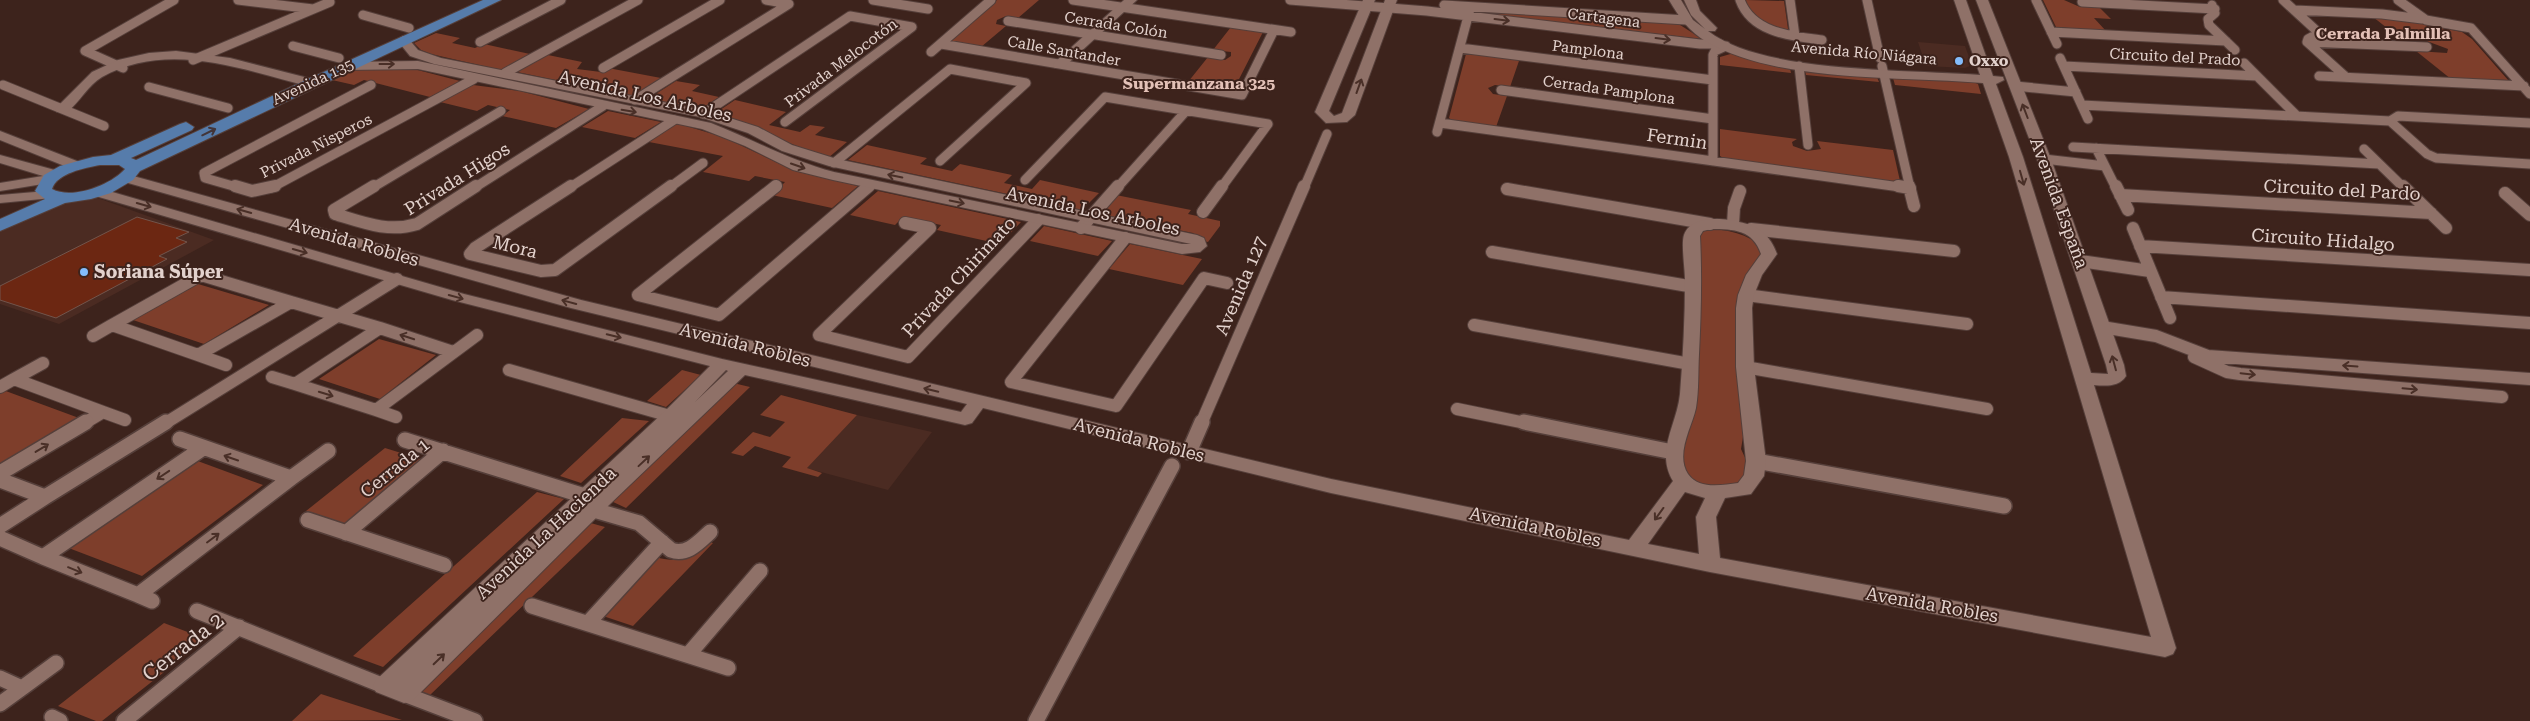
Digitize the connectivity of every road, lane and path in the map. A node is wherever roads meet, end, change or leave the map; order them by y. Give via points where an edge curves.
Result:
1 (174, 0) edge
2 (238, 0) edge
3 (471, 0) edge
4 (494, 0) edge
5 (561, 0) edge
6 (638, 0) edge
7 (720, 0) edge
8 (766, 0) edge
9 (873, 0) edge
10 (919, 0) edge
11 (991, 0) edge
12 (1073, 0) edge
13 (1290, 0) edge
14 (1675, 0) edge
15 (1690, 0) edge
16 (1740, 0) edge
17 (1790, 0) edge
18 (1867, 0) edge
19 (1960, 0) edge
20 (1982, 0) edge
21 (2036, 0) edge
22 (2207, 0) edge
23 (2283, 0) edge
24 (2398, 0) edge
25 (330, 2) dead end
26 (1368, 2) edge
27 (2082, 2) dead end
28 (1390, 3) edge
29 (1127, 4) edge
30 (911, 6) junction
31 (1471, 7) edge
32 (2215, 8) junction
33 (313, 9) junction
34 (928, 9) dead end
35 (2295, 10) junction
36 (363, 15) dead end
37 (1686, 20) junction
38 (2426, 20) junction
39 (1008, 21) dead end
40 (1274, 30) junction
41 (1291, 32) dead end
42 (2051, 32) junction
43 (406, 34) junction
44 (1092, 35) junction
45 (1795, 36) junction
46 (1822, 40) dead end
47 (2226, 41) junction
48 (480, 42) dead end
49 (2307, 42) junction
50 (941, 44) junction
51 (2057, 44) dead end
52 (1723, 45) junction
53 (293, 46) dead end
54 (1460, 48) junction
55 (2427, 48) dead end
56 (2236, 50) dead end
57 (931, 52) dead end
58 (1221, 55) dead end
59 (198, 58) junction
60 (343, 62) junction
61 (424, 62) junction
62 (2244, 63) dead end
63 (1058, 65) junction
64 (1798, 66) junction
65 (1882, 66) junction
66 (120, 67) junction
67 (603, 68) dead end
68 (505, 73) junction
69 (1987, 76) junction
70 (2257, 76) junction
71 (2319, 76) dead end
72 (2346, 77) junction
73 (474, 78) junction
74 (1713, 80) junction
75 (2013, 80) junction
76 (295, 84) junction
77 (3, 85) dead end
78 (279, 85) junction
79 (371, 85) dead end
80 (535, 85) junction
81 (150, 87) dead end
82 (1501, 90) dead end
83 (2527, 90) edge
84 (2076, 92) junction
85 (635, 100) junction
86 (2082, 105) junction
87 (603, 106) junction
88 (663, 106) junction
89 (228, 108) junction
90 (64, 110) junction
91 (1186, 110) junction
92 (501, 112) dead end
93 (650, 114) junction
94 (703, 114) junction
95 (2297, 116) junction
96 (1713, 119) junction
97 (2088, 119) dead end
98 (674, 120) junction
99 (2390, 121) junction
100 (785, 122) dead end
101 (2530, 123) edge
102 (104, 126) dead end
103 (1327, 134) dead end
104 (0, 135) edge
105 (159, 140) junction
106 (1808, 145) dead end
107 (177, 146) junction
108 (2072, 147) dead end
109 (787, 148) junction
110 (2096, 148) junction
111 (2364, 149) dead end
112 (770, 155) junction
113 (116, 160) junction
114 (2044, 160) junction
115 (940, 161) dead end
116 (1713, 161) junction
117 (2, 163) edge
118 (703, 163) dead end
119 (834, 163) junction
120 (2379, 164) junction
121 (2530, 164) edge
122 (77, 166) junction
123 (2105, 166) junction
124 (129, 173) junction
125 (1025, 180) dead end
126 (872, 184) junction
127 (931, 184) junction
128 (54, 186) junction
129 (776, 186) dead end
130 (0, 187) edge
131 (1910, 188) junction
132 (1507, 189) dead end
133 (1740, 191) dead end
134 (97, 192) junction
135 (2506, 193) dead end
136 (920, 194) junction
137 (2120, 195) junction
138 (0, 199) edge
139 (1914, 206) dead end
140 (2128, 210) dead end
141 (2528, 210) edge
142 (1203, 212) dead end
143 (2431, 213) junction
144 (0, 214) edge
145 (1038, 220) junction
146 (905, 223) dead end
147 (1086, 223) junction
148 (1710, 224) junction
149 (1733, 224) junction
150 (0, 226) edge
151 (2132, 228) dead end
152 (2446, 228) dead end
153 (1751, 230) junction
154 (1126, 238) junction
155 (2140, 246) junction
156 (1954, 251) dead end
157 (1492, 252) dead end
158 (2080, 261) junction
159 (2530, 270) edge
160 (2150, 271) junction
161 (397, 279) junction
162 (1227, 283) dead end
163 (1694, 287) junction
164 (1746, 295) junction
165 (2161, 297) junction
166 (292, 301) junction
167 (340, 315) junction
168 (2170, 318) dead end
169 (2530, 323) edge
170 (1967, 324) dead end
171 (112, 325) junction
172 (1474, 325) dead end
173 (380, 328) junction
174 (2104, 331) junction
175 (477, 334) dead end
176 (92, 336) dead end
177 (453, 352) junction
178 (198, 355) junction
179 (2204, 358) junction
180 (43, 363) dead end
181 (1690, 364) junction
182 (226, 365) dead end
183 (732, 366) junction
184 (1745, 367) junction
185 (509, 370) dead end
186 (2416, 371) junction
187 (272, 377) dead end
188 (2083, 378) junction
189 (14, 379) junction
190 (2530, 379) edge
191 (295, 384) junction
192 (0, 387) edge
193 (2433, 391) junction
194 (2502, 397) dead end
195 (978, 402) junction
196 (1457, 409) dead end
197 (1987, 409) dead end
198 (376, 410) junction
199 (103, 412) junction
200 (396, 417) dead end
201 (679, 418) junction
202 (125, 420) dead end
203 (180, 439) dead end
204 (405, 440) dead end
205 (203, 448) junction
206 (328, 451) dead end
207 (443, 451) junction
208 (1189, 452) junction
209 (1673, 452) junction
210 (1756, 461) junction
211 (1172, 466) dead end
212 (0, 473) edge
213 (291, 478) junction
214 (0, 480) edge
215 (1683, 481) junction
216 (1718, 493) junction
217 (44, 497) junction
218 (588, 503) junction
219 (2004, 506) dead end
220 (308, 520) dead end
221 (0, 526) edge
222 (710, 532) dead end
223 (346, 533) junction
224 (0, 538) edge
225 (662, 542) junction
226 (1634, 548) junction
227 (42, 557) junction
228 (1710, 564) junction
229 (444, 565) dead end
230 (760, 572) dead end
231 (532, 606) dead end
232 (197, 611) dead end
233 (588, 623) junction
234 (239, 626) junction
235 (2165, 648) joint
236 (688, 655) junction
237 (56, 662) dead end
238 (728, 668) dead end
239 (0, 678) edge
240 (22, 688) junction
241 (394, 690) junction
242 (0, 704) edge
243 (124, 721) edge
244 (475, 721) edge
245 (1036, 721) edge

1 - 66 street via 85,51
2 - 33 street
3 - 43 main road, Avenida 135
4 - 43 main road, Avenida 135
5 - 48 street
6 - 68 street
7 - 67 street
8 - 85 street via 789,4
9 - 30 street
10 - 30 street
11 - 50 street
12 - 29 street
13 - 26 street, Cartagena
14 - 37 main road, Avenida Río Niágara
15 - 65 main road, Avenida Río Niágara via 1702,20 1725,36 1746,45 1802,60
16 - 45 street via 1744,11 1754,20 1770,29
17 - 45 street
18 - 65 street
19 - 69 main road, Avenida España
20 - 75 main road, Avenida España
21 - 42 street
22 - 32 street
23 - 35 street
24 - 38 street
25 - 33 street
26 - 28 street, Cartagena
26 -> 28 main road via 1322,112 1331,120 1348,115
27 - 32 street
28 - 31 street, Cartagena
29 - 40 street
29 - 44 main road
30 - 34 street
31 - 37 street, Cartagena
31 -> 52 street, Cartagena
31 - 54 street
32 - 47 street via 2216,13 2208,20 2209,24
33 - 59 street
35 - 38 street via 2382,14
35 - 49 street via 2319,33
36 - 43 street
37 - 52 main road, Avenida Río Niágara via 1696,30
38 - 83 street via 2471,28
39 - 44 street, Cerrada Colón
40 - 41 street
40 - 63 street, Calle Santander via 1242,95
42 - 47 street
42 - 51 street
43 - 60 main road, Avenida 135
43 - 61 main road, Avenida Los Arboles via 414,53
44 - 58 street, Cerrada Colón
44 - 63 main road
45 - 46 street
47 - 56 street
49 - 55 street
49 - 72 street
50 - 57 street
50 - 63 street, Calle Santander
52 - 64 main road, Avenida Río Niágara
52 - 74 street via 1713,55
53 - 60 street
54 - 74 street, Pamplona
54 - 116 street, Fermin via 1439,128
59 - 66 main road
59 - 76 main road
59 - 78 main road
60 -> 61 main road, Avenida Los Arboles
60 - 76 main road, Avenida 135
60 - 76 main road, Avenida 135 via 311,83
61 - 68 main road, Avenida Los Arboles
61 - 73 main road, Avenida Los Arboles
62 - 70 street
64 - 65 main road, Avenida Río Niágara
64 - 106 street
65 - 69 main road, Avenida Río Niágara
65 - 131 street
66 - 90 main road via 94,87 88,98
68 - 80 main road, Avenida Los Arboles
69 - 75 main road, Avenida Río Niágara
69 -> 188 main road, Avenida España via 2016,157
70 - 84 street, Circuito del Prado via 2062,62
70 - 95 street, Circuito del Prado
71 - 72 street
72 - 83 street
73 - 79 street, Privada Nisperos via 274,187 252,192 205,178 204,173 212,168
73 - 80 main road, Avenida Los Arboles
74 - 96 street
75 - 84 street
114 -> 75 main road, Avenida España
76 - 78 main road, Avenida 135
107 -> 76 main road, Avenida 135
77 - 90 street
78 - 89 main road, Avenida 135
80 - 85 main road, Avenida Los Arboles
80 - 87 main road, Avenida Los Arboles
81 - 89 street
82 - 96 street, Cerrada Pamplona
84 - 86 street, Circuito del Prado
85 - 88 main road, Avenida Los Arboles
86 - 95 street
86 - 97 street, Circuito del Prado
87 - 92 street, Privada Higos via 404,230 335,214 334,210
87 -> 93 main road, Avenida Los Arboles
88 - 93 main road
88 - 94 main road, Avenida Los Arboles
89 - 105 main road, Avenida 135
90 - 102 street
91 - 125 street via 1105,97
91 - 142 street via 1268,124
91 - 147 street
93 - 98 main road, Avenida Los Arboles
94 - 100 street, Privada Melocotón via 850,16 912,26
94 - 109 main road, Avenida Los Arboles via 753,130
95 - 99 street
96 - 116 street
98 - 112 main road, Avenida Los Arboles via 706,126
98 - 118 street, Mora via 470,254 541,271 555,270
99 - 101 street via 2398,116
99 - 121 street via 2427,154 2436,158
103 - 208 street, Avenida 127
104 - 122 main road
105 - 107 main road via 161,147
105 - 113 main road, Avenida 135
107 - 124 main road, Avenida 135
108 - 110 street, Circuito del Pardo
109 - 112 main road
109 - 119 main road, Avenida Los Arboles
110 - 120 street, Circuito del Pardo
110 - 123 street
111 - 120 street
112 -> 126 main road, Avenida Los Arboles via 798,167
113 - 122 main road, Avenida 135
113 - 124 main road via 129,162
114 - 123 street
114 - 158 main road, Avenida España
115 - 119 street via 1026,83 950,69
116 - 131 street, Fermin
117 - 128 main road
127 -> 119 main road, Avenida Los Arboles
120 - 143 street, Circuito del Pardo
122 - 128 main road, Avenida 135
123 - 137 street
124 - 134 main road, Avenida 135
195 -> 124 main road, Avenida Robles via 576,304
126 - 129 street via 719,315 638,295
126 - 136 main road, Avenida Los Arboles
127 - 136 main road
127 - 147 main road, Avenida Los Arboles
128 - 130 main road
128 - 134 main road, Avenida 135
128 - 138 main road
128 - 144 main road
128 - 150 main road
131 - 139 street
132 - 148 street
133 - 149 street
134 -> 161 main road, Avenida Robles
135 - 141 street
136 -> 145 main road, Avenida Los Arboles
137 - 140 street
137 - 143 street, Circuito del Pardo
143 - 152 street
145 - 146 street, Privada Chirimato via 908,357 818,335 930,228
145 - 147 main road, Avenida Los Arboles
147 - 154 main road, Avenida Los Arboles
147 - 154 main road, Avenida Los Arboles via 1197,240 1199,246 1182,249
148 - 149 main road
148 - 163 main road via 1698,228 1692,235
149 - 153 main road
151 - 155 street
153 - 156 street
153 - 164 main road via 1766,241 1769,254 1754,275
154 - 162 street via 1011,382 1116,406 1204,278
155 - 159 street, Circuito Hidalgo
155 - 160 street
157 - 163 street
158 - 160 street
158 - 174 main road, Avenida España
160 - 165 street
161 - 167 street
161 -> 183 main road, Avenida Robles
163 - 181 main road
164 - 170 street
164 - 184 main road
165 - 168 street
165 - 169 street
166 - 167 street
166 - 171 street via 201,275
166 - 178 street
167 - 173 street
167 - 217 street
171 - 176 street
171 - 178 street
172 - 181 street
177 -> 173 street
173 - 191 street
174 - 179 street via 2159,342
188 -> 174 main road, Avenida España via 2107,381 2117,376
175 - 177 street
177 - 198 street
178 - 182 street
186 -> 179 street
179 -> 193 street via 2227,372 2240,374
180 - 189 street
181 - 209 main road via 1687,408
183 - 195 main road, Avenida Robles via 964,419
183 - 201 main road
184 - 197 street
184 - 210 main road
185 - 201 street
186 - 190 street
186 - 193 street
187 - 191 street
188 - 235 main road, Avenida España
189 - 192 street
189 - 199 street
191 -> 198 street
193 - 194 street
195 - 208 main road, Avenida Robles
196 - 209 street
198 - 200 street
199 - 202 street
212 -> 199 street
201 - 218 main road
203 - 205 street
204 - 207 street
213 -> 205 street
205 -> 227 street
206 - 213 street
207 - 218 street, Cerrada 1
207 - 223 street, Cerrada 1
208 - 226 main road, Avenida Robles via 1331,486
209 - 215 main road
210 - 216 main road via 1754,476 1744,489
210 - 219 street
211 - 245 street
227 -> 213 street via 145,598
214 - 217 street
215 - 216 main road via 1700,490
215 -> 226 main road
216 - 228 main road via 1706,517
217 - 221 street
218 - 225 street, Cerrada 1 via 639,523
218 - 241 main road
220 - 223 street
222 - 225 street, Cerrada 1 via 686,551 674,552
223 - 229 street
224 - 227 street
225 - 233 street
226 - 228 main road, Avenida Robles
228 - 235 main road, Avenida Robles
230 - 236 street
231 - 233 street
232 - 234 street
233 - 236 street
234 - 241 street, Cerrada 2
234 - 243 street, Cerrada 2
236 - 238 street
237 - 240 street
239 - 240 street
240 - 242 street
241 - 244 street, Cerrada 2

